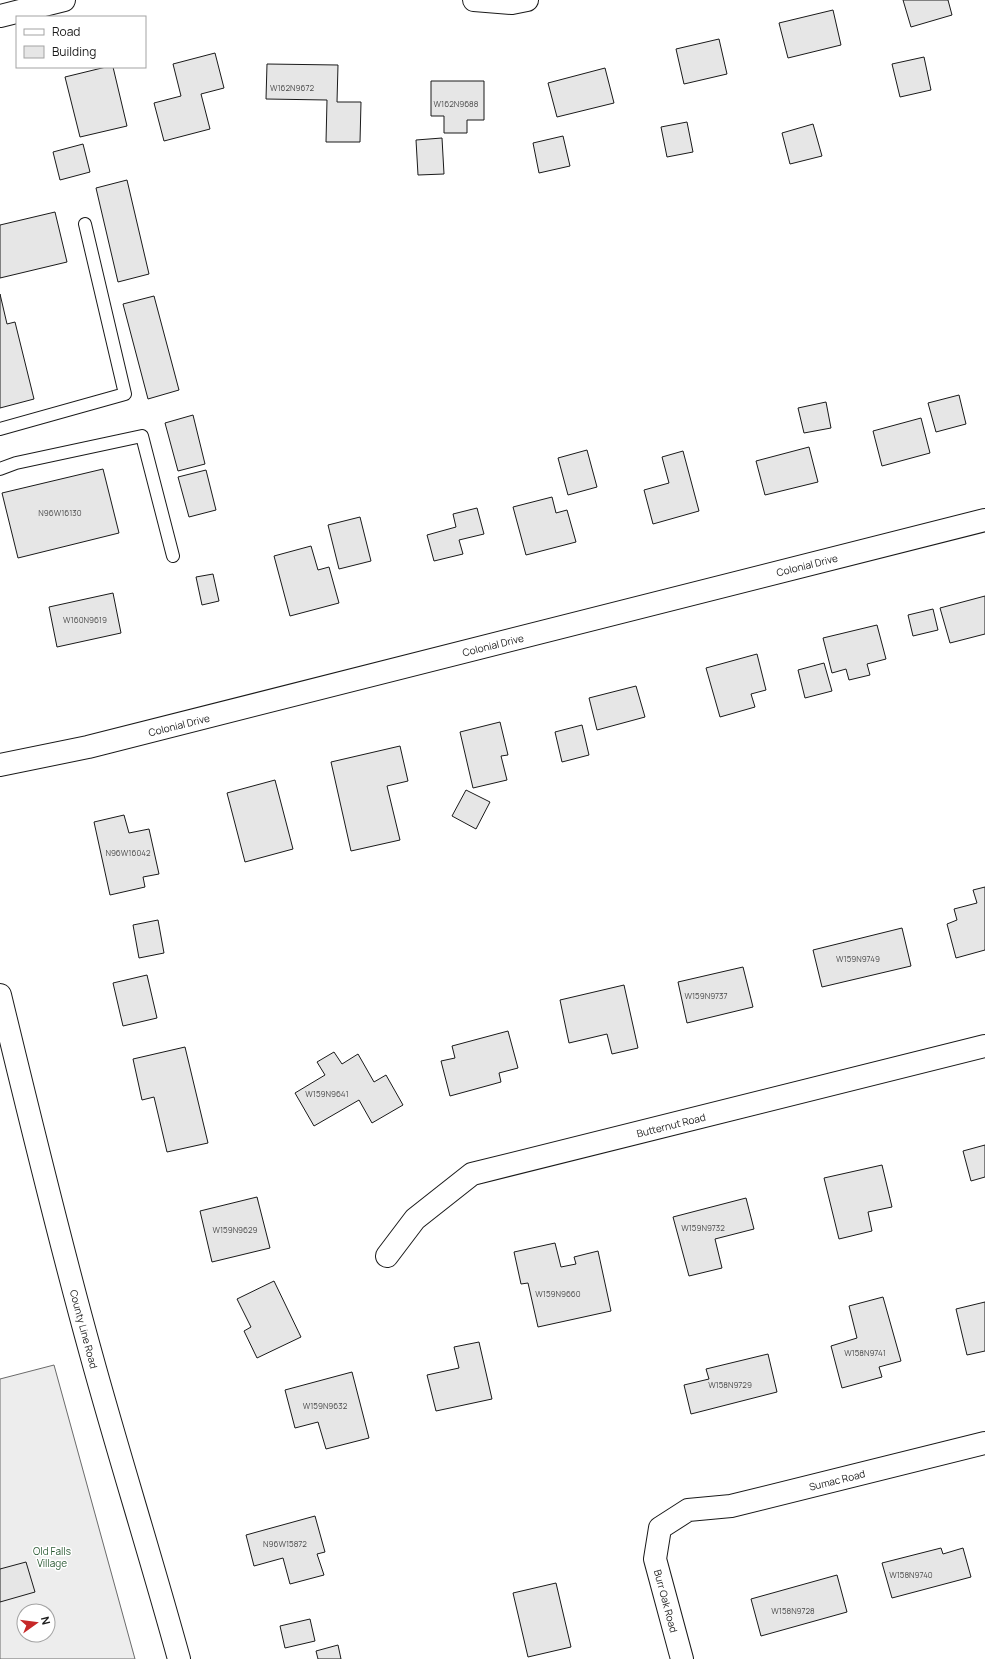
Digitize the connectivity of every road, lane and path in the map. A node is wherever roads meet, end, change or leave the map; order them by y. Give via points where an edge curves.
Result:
1 (64, 0) edge
2 (474, 0) edge
3 (527, 0) edge
4 (0, 16) edge
5 (85, 224) dead end
6 (0, 429) edge
7 (0, 469) edge
8 (985, 520) edge
9 (173, 556) dead end
10 (0, 765) edge
11 (0, 995) edge
12 (985, 1046) edge
13 (387, 1256) dead end
14 (985, 1444) edge
15 (688, 1510) joint
16 (179, 1659) edge
17 (682, 1659) edge

1 - 4 street
2 - 3 street via 512,4
5 - 6 lane via 125,394
7 - 9 lane via 16,463 142,436
8 - 10 street, Colonial Drive via 175,726 65,753
11 - 16 street, County Line Road via 62,1246
12 - 13 street, Butternut Road via 472,1174 415,1219
14 - 15 street, Sumac Road via 731,1506
15 - 17 street, Burr Oak Road via 660,1528 655,1559

